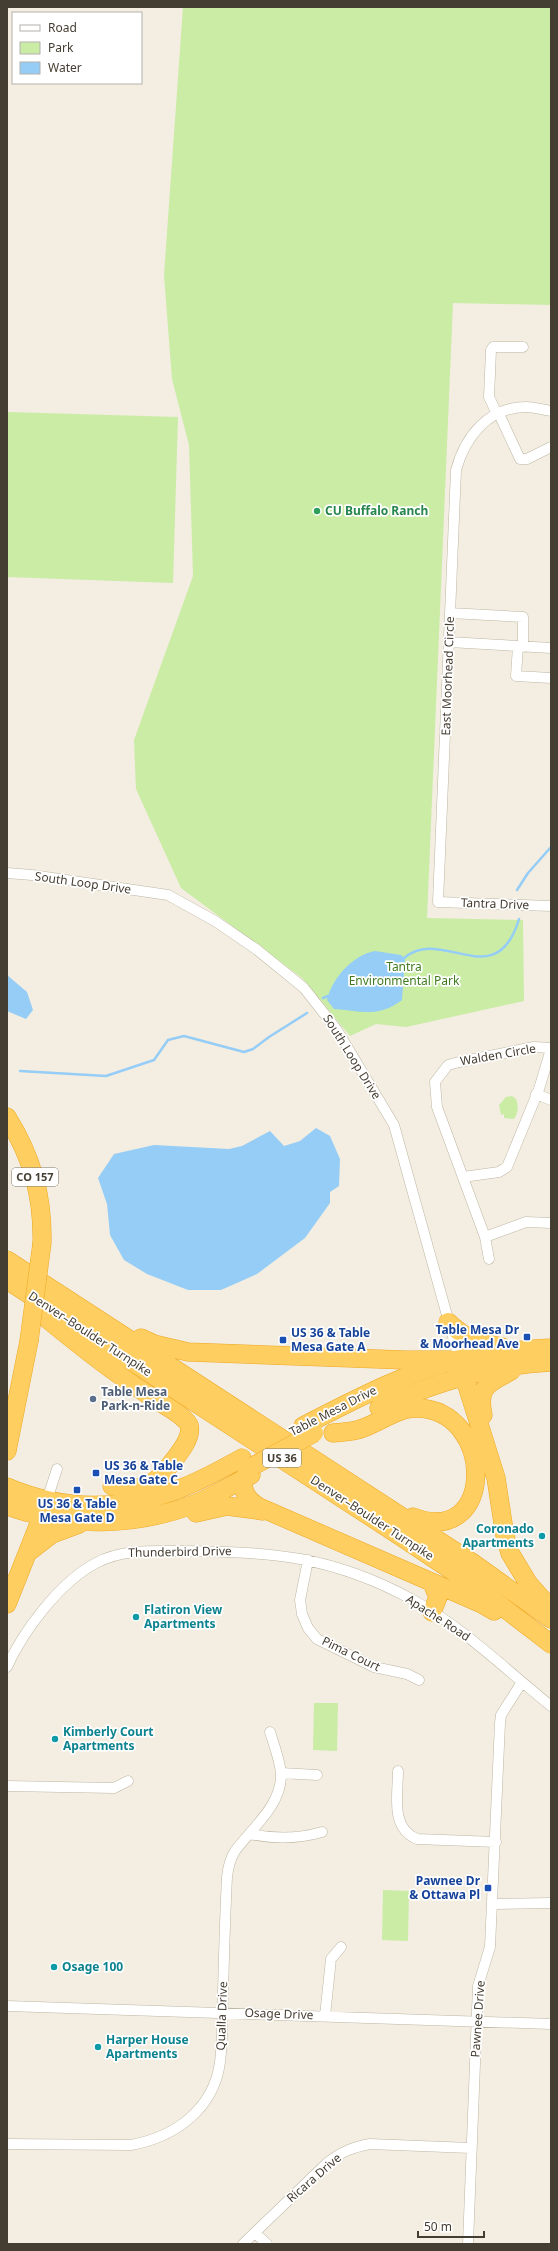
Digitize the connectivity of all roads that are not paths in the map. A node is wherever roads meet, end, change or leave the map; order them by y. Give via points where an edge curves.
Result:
1 (523, 347) dead end
2 (551, 412) edge
3 (498, 414) junction
4 (551, 448) edge
5 (450, 613) junction
6 (449, 642) junction
7 (520, 646) junction
8 (551, 648) edge
9 (551, 678) edge
10 (7, 874) edge
11 (438, 902) joint
12 (551, 906) edge
13 (551, 1049) edge
14 (536, 1094) junction
15 (551, 1100) edge
16 (7, 1117) edge
17 (463, 1177) junction
18 (551, 1223) edge
19 (485, 1237) junction
20 (489, 1259) dead end
21 (7, 1260) edge
22 (7, 1280) edge
23 (7, 1287) edge
24 (78, 1306) junction
25 (448, 1322) junction
26 (551, 1348) edge
27 (519, 1358) junction
28 (551, 1362) edge
29 (462, 1368) junction
30 (318, 1433) junction
31 (486, 1446) junction
32 (7, 1451) edge
33 (56, 1469) dead end
34 (250, 1469) junction
35 (7, 1486) edge
36 (140, 1501) junction
37 (7, 1506) edge
38 (45, 1508) junction
39 (390, 1508) junction
40 (270, 1513) junction
41 (135, 1520) junction
42 (83, 1522) junction
43 (27, 1554) junction
44 (308, 1560) junction
45 (432, 1583) junction
46 (7, 1604) edge
47 (551, 1609) edge
48 (432, 1612) junction
49 (551, 1619) edge
50 (551, 1645) edge
51 (7, 1667) edge
52 (419, 1680) dead end
53 (522, 1682) junction
54 (551, 1706) edge
55 (270, 1732) dead end
56 (398, 1771) dead end
57 (281, 1773) junction
58 (318, 1775) dead end
59 (128, 1781) dead end
60 (7, 1786) edge
61 (322, 1832) dead end
62 (250, 1834) junction
63 (496, 1842) junction
64 (551, 1903) edge
65 (494, 1904) junction
66 (341, 1947) dead end
67 (7, 2006) edge
68 (222, 2012) junction
69 (325, 2016) junction
70 (477, 2022) junction
71 (551, 2024) edge
72 (7, 2144) edge
73 (471, 2148) junction
74 (255, 2233) junction
75 (243, 2244) edge
76 (267, 2244) edge
77 (468, 2244) edge

1 - 3 street via 493,347 491,350 490,397
2 - 3 street, East Moorhead Circle via 527,407
3 - 4 street via 520,458 527,459
3 - 5 street, East Moorhead Circle via 480,425 462,450 456,470
5 - 6 street, East Moorhead Circle
5 - 7 street via 523,617
6 - 7 street
6 - 11 street, East Moorhead Circle
7 - 8 street
7 - 9 street via 516,676
10 - 25 street, South Loop Drive via 32,875 168,895 215,920 304,988 337,1030 394,1125
11 - 12 street, Tantra Drive
13 - 14 street, Walden Circle
13 - 17 street, Walden Circle via 534,1047 448,1065 435,1082 437,1107
14 - 15 street
14 - 17 street, Walden Circle via 507,1167 499,1172
16 - 32 highway, CO 157, bridge via 26,1150 34,1172 42,1213 42,1243 29,1341
17 - 19 street, Walden Circle
18 - 19 street via 526,1222
19 - 20 street, Walden Circle
21 - 24 highway, Denver–Boulder Turnpike / US 36
22 - 50 highway, Denver–Boulder Turnpike / US 36 via 407,1540 478,1588
23 - 36 highway via 116,1374 169,1408 188,1424 188,1437 161,1477 146,1486 112,1486
24 - 29 highway via 154,1344 188,1352 236,1354 282,1346 343,1347 373,1350 405,1360
24 - 39 highway, Denver–Boulder Turnpike / US 36
25 - 27 highway via 473,1341
25 - 29 street, South Loop Drive
26 - 27 highway, Table Mesa Drive
27 - 28 highway, Table Mesa Drive
27 - 29 highway, Table Mesa Drive
27 - 31 highway via 482,1392 480,1398 487,1429
29 - 30 highway, Table Mesa Drive
29 - 30 highway, Table Mesa Drive via 398,1380 353,1401
29 - 31 highway
30 - 34 highway, Table Mesa Drive
30 - 39 highway via 357,1430 397,1413 417,1408 427,1409 447,1418 464,1433 474,1453 476,1475 472,1496 462,1512 450,1520 432,1523
31 - 47 highway via 496,1478 510,1553 528,1583
33 - 38 street
34 - 36 highway, Table Mesa Drive
34 - 40 highway via 243,1489 250,1502
34 - 41 highway, Table Mesa Drive via 197,1503
35 - 38 highway, Table Mesa Drive
36 - 38 highway, Table Mesa Drive via 119,1505
37 - 38 highway, Table Mesa Drive
38 - 42 highway, Table Mesa Drive
38 - 43 highway
39 - 49 highway, Denver–Boulder Turnpike / US 36
40 - 41 highway via 227,1506 204,1510 167,1522
40 - 45 highway
41 - 42 highway, Table Mesa Drive
42 - 43 highway via 52,1534
43 - 46 highway
44 - 48 street, Apache Road via 338,1567 375,1581
44 - 51 street, Thunderbird Drive via 272,1553 227,1551 133,1551 114,1555 95,1563 60,1592 26,1635
44 - 52 street, Pima Court via 300,1600 308,1628 317,1638 374,1668 407,1674
45 - 48 highway via 438,1597
45 - 50 highway via 482,1604 536,1639
48 - 53 street, Apache Road via 479,1646
53 - 54 street, Apache Road
53 - 63 street, Pawnee Drive via 501,1715
55 - 57 street
56 - 63 street via 398,1818 401,1828 408,1835 417,1839
57 - 58 street
57 - 62 street, Qualla Drive via 272,1804
59 - 60 street via 114,1788
61 - 62 street via 303,1837 264,1837
62 - 68 street, Qualla Drive via 229,1864
63 - 65 street, Pawnee Drive
64 - 65 street
65 - 70 street, Pawnee Drive via 490,1948 478,1986
66 - 69 street via 331,1959
67 - 68 street, Osage Drive
68 - 69 street, Osage Drive
68 - 72 street, Qualla Drive via 220,2062 210,2093 198,2110 170,2133 151,2142 131,2146
69 - 70 street, Osage Drive
70 - 71 street, Osage Drive
70 - 73 street, Pawnee Drive
73 - 74 street, Ricara Drive via 370,2144 354,2147 327,2163
73 - 77 street, Pawnee Drive
74 - 75 street, Ricara Drive
74 - 76 street

